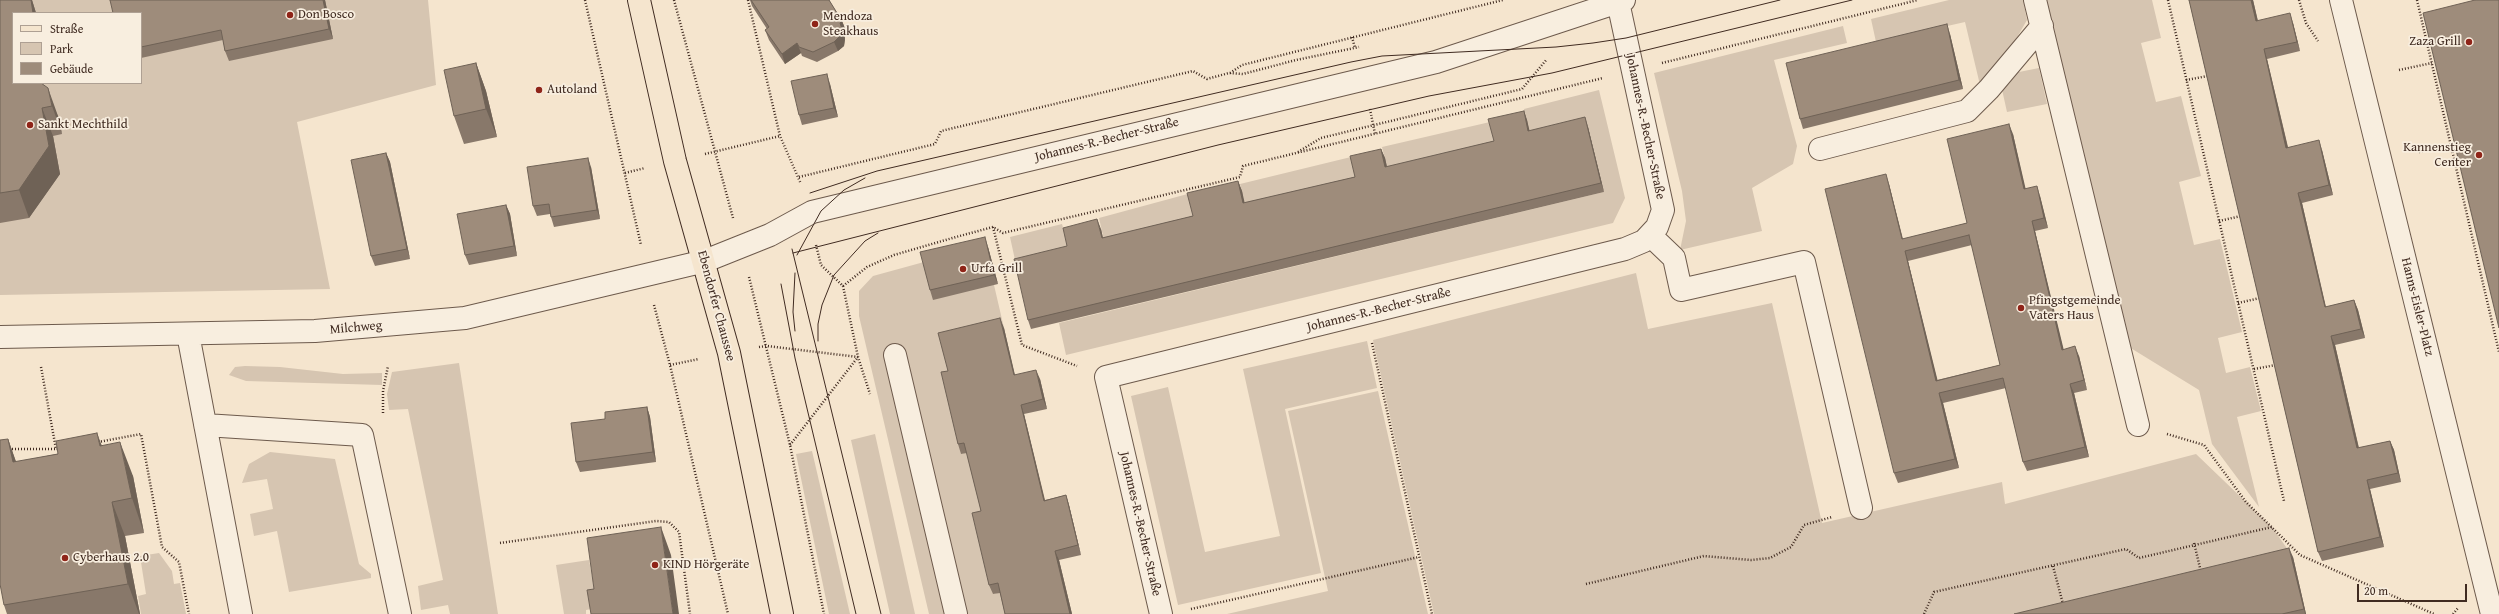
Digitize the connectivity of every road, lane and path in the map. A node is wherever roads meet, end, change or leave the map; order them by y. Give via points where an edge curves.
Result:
1 (585, 0) edge
2 (639, 0) edge
3 (674, 0) edge
4 (748, 0) edge
5 (1503, 0) edge
6 (2036, 0) edge
7 (2168, 0) edge
8 (2341, 0) edge
9 (2417, 0) edge
10 (1621, 1) edge
11 (2042, 26) junction
12 (1551, 53) dead end
13 (2432, 63) junction
14 (2399, 70) dead end
15 (2208, 76) edge
16 (2186, 80) junction
17 (780, 136) junction
18 (2451, 145) junction
19 (1820, 149) dead end
20 (715, 152) junction
21 (2418, 152) dead end
22 (720, 168) dead end
23 (2241, 216) edge
24 (2219, 221) junction
25 (993, 227) junction
26 (1651, 236) junction
27 (640, 237) dead end
28 (705, 261) junction
29 (2260, 298) edge
30 (2238, 303) junction
31 (1365, 313) junction
32 (760, 314) dead end
33 (656, 316) dead end
34 (188, 334) junction
35 (0, 337) edge
36 (767, 346) junction
37 (2499, 352) edge
38 (729, 353) junction
39 (895, 355) dead end
40 (858, 357) junction
41 (40, 364) dead end
42 (670, 365) junction
43 (2276, 365) edge
44 (388, 366) dead end
45 (2254, 369) junction
46 (1106, 377) junction
47 (383, 415) dead end
48 (205, 425) junction
49 (2138, 425) joint
50 (95, 442) edge
51 (790, 445) junction
52 (64, 448) edge
53 (7, 449) edge
54 (56, 449) junction
55 (2284, 501) dead end
56 (1861, 508) joint
57 (2272, 527) junction
58 (500, 543) dead end
59 (2194, 543) junction
60 (1419, 557) junction
61 (2054, 566) junction
62 (2202, 579) edge
63 (1586, 584) dead end
64 (1183, 611) dead end
65 (2064, 612) edge
66 (190, 614) edge
67 (241, 614) edge
68 (400, 614) edge
69 (690, 614) edge
70 (728, 614) edge
71 (782, 614) edge
72 (824, 614) edge
73 (956, 614) edge
74 (1161, 614) edge
75 (1432, 614) edge
76 (1924, 614) edge
77 (2434, 614) edge
78 (2492, 614) edge

1 - 27 path
2 - 28 main road, Ebendorfer Chaussee via 675,161
3 - 20 path
4 - 17 path
5 - 17 path via 1242,65 1229,73 1207,79 1193,71 941,131 935,144 799,177
6 - 11 street
7 - 16 path
8 - 78 street, Hanns-Eisler-Platz
9 - 13 path
10 - 26 street, Johannes-R.-Becher-Straße via 1662,201 1661,218
10 - 28 street, Johannes-R.-Becher-Straße via 1436,62 812,212 770,235
11 - 19 street via 1990,89 1967,111
11 - 49 street
12 - 25 path via 1522,89 1322,138 1294,154 1243,166 1240,177 1003,233
13 - 14 path
13 - 18 path
15 - 16 path
16 - 24 path
17 - 20 path
18 - 21 path
18 - 37 path
20 - 22 path
23 - 24 path
24 - 30 path
25 - 40 path via 894,255 867,268 843,286
25 - 46 path via 1022,345
26 - 31 street, Johannes-R.-Becher-Straße via 1625,249
26 - 56 street via 1674,258 1681,290 1804,262
28 - 34 street, Milchweg via 465,318 315,331
28 - 38 main road, Ebendorfer Chaussee
29 - 30 path
30 - 45 path
31 - 46 street, Johannes-R.-Becher-Straße
31 - 60 path
32 - 36 path
33 - 42 path
34 - 35 street, Milchweg
34 - 48 street
36 - 38 path
36 - 40 path
36 - 51 path
38 - 42 path
38 - 71 main road, Ebendorfer Chaussee
39 - 73 street
40 - 51 path
41 - 54 path
42 - 70 path
43 - 45 path
44 - 47 path via 383,391
45 - 55 path
46 - 74 street, Johannes-R.-Becher-Straße
48 - 67 street
48 - 68 street via 362,435
49 - 57 path via 2204,445 2246,502
50 - 66 path via 141,434 162,547 179,562
51 - 72 path
52 - 54 path
53 - 54 path
56 - 63 path via 1804,525 1791,547 1770,558 1751,560 1704,556
57 - 59 path
57 - 77 path via 2300,555
58 - 69 path via 656,521 669,522 679,532
59 - 61 path via 2139,558 2126,549
59 - 62 path
60 - 64 path
60 - 75 path
61 - 65 path
61 - 76 path via 1934,592

